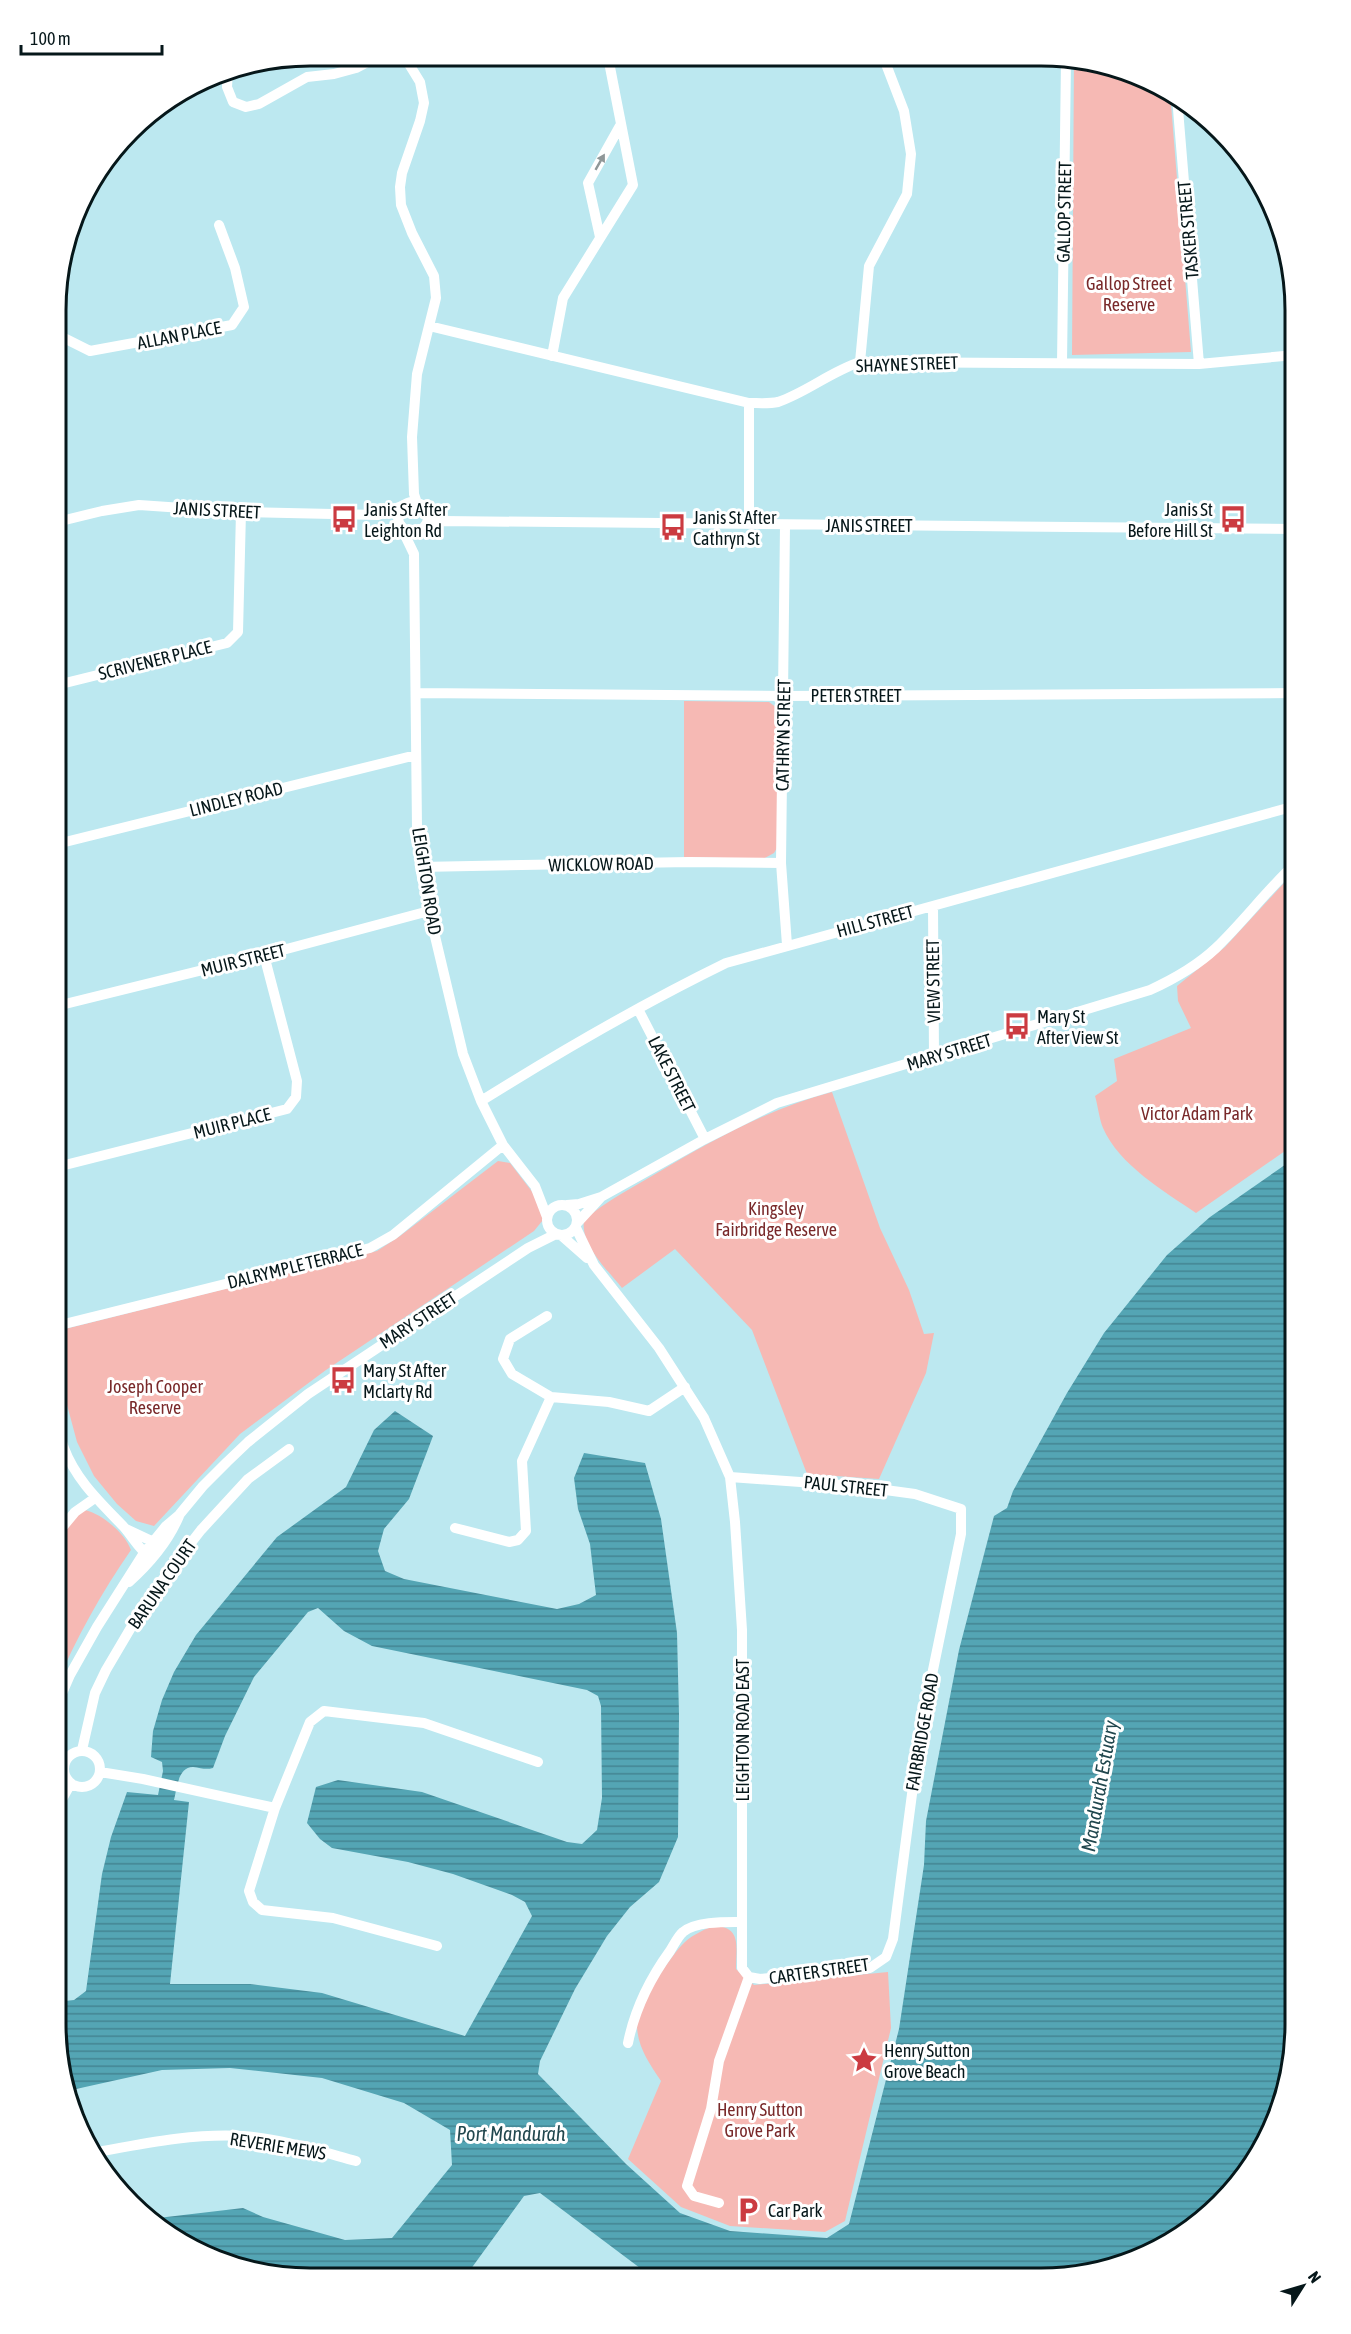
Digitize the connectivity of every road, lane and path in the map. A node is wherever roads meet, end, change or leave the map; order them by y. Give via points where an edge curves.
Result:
1 (356, 66) edge
2 (411, 66) edge
3 (610, 66) edge
4 (887, 66) edge
5 (1066, 68) edge
6 (227, 81) edge
7 (1178, 108) edge
8 (621, 124) junction
9 (219, 225) dead end
10 (600, 237) junction
11 (429, 326) junction
12 (66, 339) edge
13 (552, 356) junction
14 (1285, 356) edge
15 (860, 362) junction
16 (1062, 363) junction
17 (1200, 364) junction
18 (749, 403) junction
19 (410, 501) junction
20 (241, 512) junction
21 (378, 515) junction
22 (66, 520) edge
23 (425, 523) junction
24 (749, 524) junction
25 (785, 525) junction
26 (400, 526) junction
27 (1285, 530) edge
28 (414, 554) junction
29 (66, 683) edge
30 (417, 693) junction
31 (1285, 693) edge
32 (784, 696) junction
33 (416, 755) junction
34 (1285, 809) edge
35 (66, 842) edge
36 (781, 863) junction
37 (420, 867) junction
38 (1285, 868) edge
39 (1285, 873) edge
40 (1275, 882) junction
41 (933, 906) junction
42 (429, 911) junction
43 (787, 945) junction
44 (264, 955) junction
45 (66, 1004) edge
46 (638, 1009) junction
47 (934, 1057) junction
48 (482, 1101) junction
49 (705, 1139) junction
50 (503, 1144) junction
51 (66, 1165) edge
52 (534, 1186) junction
53 (601, 1197) junction
54 (564, 1205) junction
55 (547, 1220) junction
56 (577, 1225) junction
57 (559, 1235) junction
58 (528, 1248) junction
59 (594, 1264) junction
60 (547, 1316) dead end
61 (66, 1324) edge
62 (685, 1387) junction
63 (551, 1397) junction
64 (290, 1449) dead end
65 (66, 1452) edge
66 (730, 1477) junction
67 (95, 1498) junction
68 (961, 1509) joint
69 (66, 1523) edge
70 (124, 1528) junction
71 (455, 1528) dead end
72 (157, 1543) junction
73 (147, 1555) junction
74 (66, 1684) edge
75 (82, 1750) junction
76 (66, 1756) edge
77 (538, 1762) dead end
78 (100, 1772) junction
79 (66, 1777) edge
80 (72, 1783) junction
81 (66, 1793) edge
82 (275, 1808) junction
83 (742, 1922) junction
84 (437, 1946) dead end
85 (886, 1957) joint
86 (749, 1977) junction
87 (628, 2043) dead end
88 (102, 2151) edge
89 (356, 2160) dead end
90 (719, 2203) dead end

1 - 6 street via 307,77 259,104 246,107 233,102
2 - 11 street via 419,96 395,177 396,207 430,279
3 - 8 street
4 - 15 street via 904,111 912,154 907,194 869,266
5 - 16 street, GALLOP STREET
7 - 17 street, TASKER STREET
10 -> 8 street via 588,183
8 - 10 street via 633,186
9 - 12 street, ALLAN PLACE via 244,307 232,325 90,351
10 - 13 street via 563,298
11 - 13 street, SHAYNE STREET
11 - 19 street via 417,374
13 - 18 street, SHAYNE STREET
14 - 17 street, SHAYNE STREET
15 - 16 street, SHAYNE STREET
15 - 18 street, SHAYNE STREET via 776,403
16 - 17 street, SHAYNE STREET
18 - 24 street
19 - 21 street, JANIS STREET
19 - 23 street via 422,505
19 - 26 street via 397,516
20 - 21 street, JANIS STREET
20 - 22 street, JANIS STREET via 139,506
20 - 29 street, SCRIVENER PLACE via 238,632 227,643
21 - 26 street, JANIS STREET
23 - 24 street, JANIS STREET
23 - 26 street via 412,532
23 - 28 street, LEIGHTON ROAD
24 - 25 street, JANIS STREET
25 - 27 street, JANIS STREET
25 - 32 street, CATHRYN STREET
26 - 28 street, LEIGHTON ROAD
28 - 30 street, LEIGHTON ROAD
30 - 32 street, PETER STREET
30 - 33 street, LEIGHTON ROAD
31 - 32 street, PETER STREET
32 - 36 street, CATHRYN STREET
33 - 35 street, LINDLEY ROAD
33 - 37 street, LEIGHTON ROAD
34 - 41 street, HILL STREET
36 - 37 street, WICKLOW ROAD
36 - 43 street, CATHRYN STREET
37 - 42 street, LEIGHTON ROAD
38 - 40 street, MARY STREET
39 - 40 street, MARY STREET
40 - 47 street, MARY STREET via 1215,949 1164,984 1134,997
41 - 43 street, HILL STREET
41 - 47 street, VIEW STREET
42 - 44 street, MUIR STREET
42 - 48 street, LEIGHTON ROAD via 463,1054
43 - 46 street, HILL STREET via 726,963
44 - 45 street, MUIR STREET
44 - 51 street, MUIR PLACE via 297,1081 296,1097 287,1109
46 - 48 street, HILL STREET via 557,1053
46 - 49 street, LAKE STREET
47 - 49 street, MARY STREET via 777,1103
48 - 50 street, LEIGHTON ROAD
49 - 53 street, MARY STREET
50 - 52 street, LEIGHTON ROAD
50 - 61 street, DALRYMPLE TERRACE via 393,1236 369,1248
52 - 54 street, LEIGHTON ROAD
52 - 55 street, LEIGHTON ROAD
53 - 54 street, MARY STREET
53 - 56 street, MARY STREET
54 - 55 street, MARY STREET via 552,1208
54 - 56 street via 575,1211
55 - 57 street via 550,1230
55 - 58 street, MARY STREET
56 - 57 street, MARY STREET via 570,1233
56 - 59 street, LEIGHTON ROAD EAST
57 - 58 street, MARY STREET
57 - 59 street, LEIGHTON ROAD EAST
58 - 72 street, MARY STREET via 308,1394 248,1442 203,1486 179,1515 172,1531
59 - 62 street, LEIGHTON ROAD EAST
60 - 63 street via 510,1339 503,1359 512,1374
62 - 63 street via 649,1411 609,1402
62 - 66 street, LEIGHTON ROAD EAST via 704,1418
63 - 71 street via 522,1461 526,1531 518,1540 509,1542
64 - 75 street, BARUNA COURT via 248,1479 201,1530 149,1597 95,1693
65 - 67 street
66 - 68 street, PAUL STREET via 915,1494
66 - 83 street, LEIGHTON ROAD EAST via 742,1630
67 - 69 street
67 - 70 street
68 - 85 street, FAIRBRIDGE ROAD via 962,1534 920,1733 893,1939
70 - 72 street
70 - 73 street
72 - 73 street, MARY STREET
73 - 74 street, MARY STREET via 120,1590
75 - 76 street
75 - 78 street via 97,1759
77 - 82 street via 424,1723 324,1711 310,1722
78 - 80 street via 86,1786
78 - 82 street
79 - 80 street
80 - 81 street
82 - 84 street via 249,1891 262,1910 333,1918
83 - 86 street, LEIGHTON ROAD EAST via 742,1968
83 - 87 street via 716,1921 684,1931 641,1998
85 - 86 street, CARTER STREET via 870,1968
86 - 90 street via 719,2061 711,2109 687,2186 694,2196
88 - 89 street, REVERIE MEWS via 183,2137 243,2136

